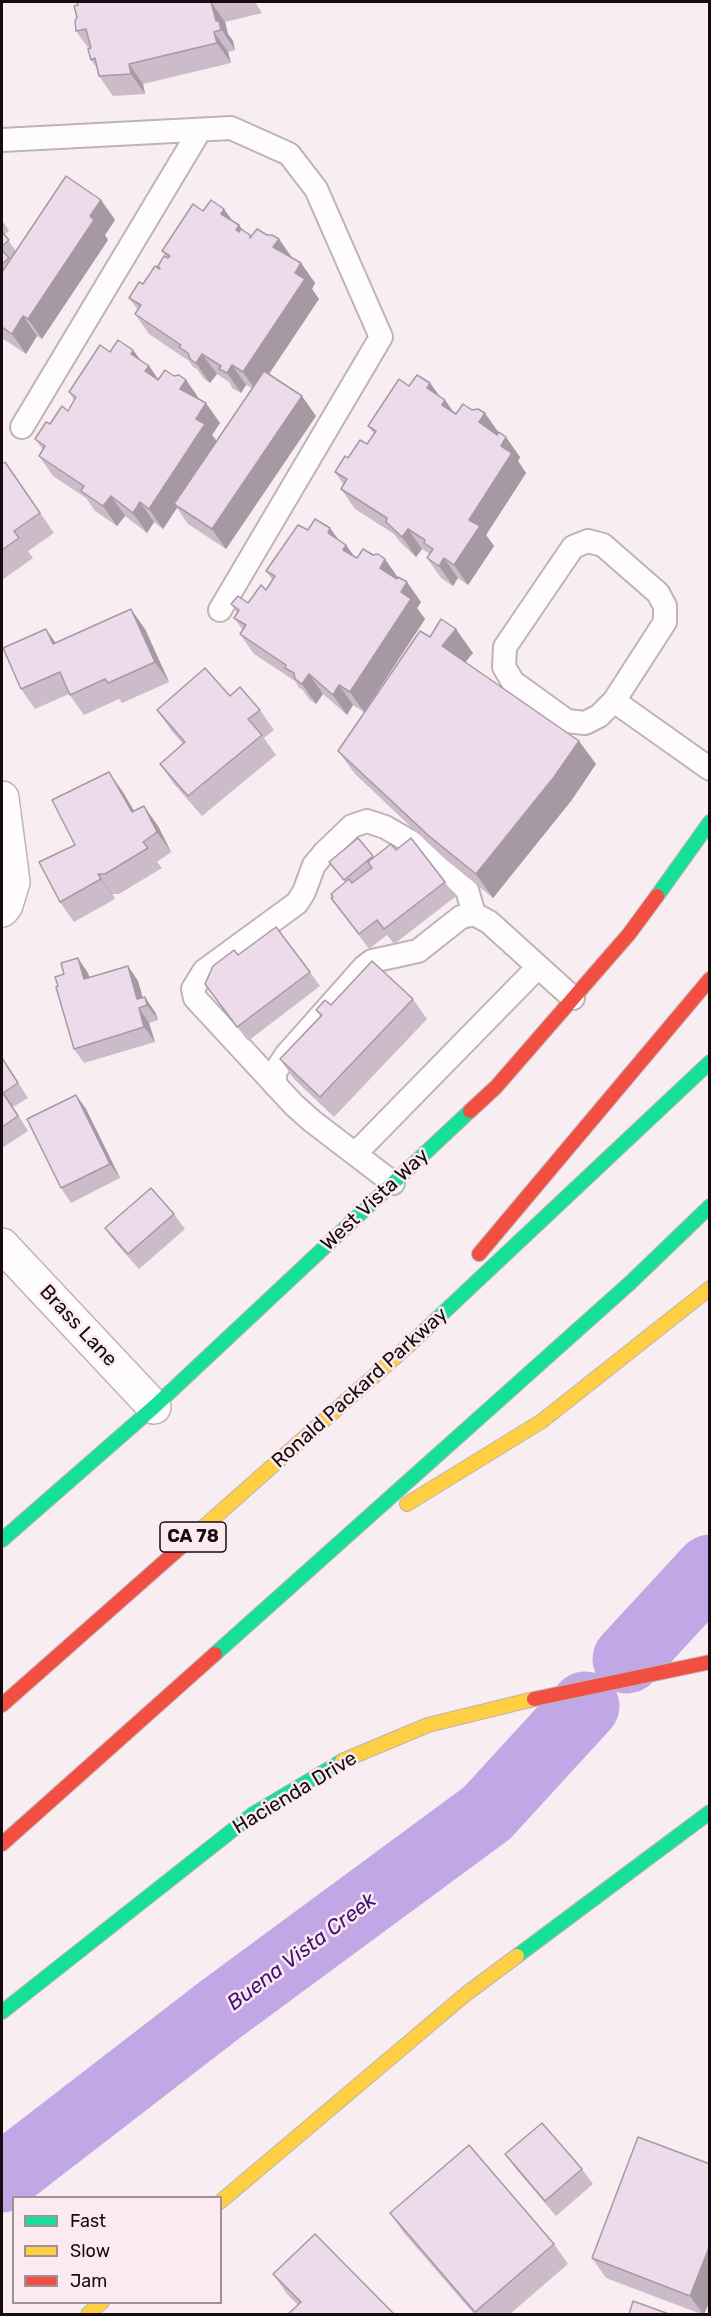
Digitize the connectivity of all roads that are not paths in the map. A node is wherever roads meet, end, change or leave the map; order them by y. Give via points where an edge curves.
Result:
1 (200, 130) junction
2 (2, 140) edge
3 (21, 427) dead end
4 (220, 610) dead end
5 (614, 700) junction
6 (710, 769) edge
7 (2, 798) edge
8 (710, 822) edge
9 (2, 910) edge
10 (474, 914) junction
11 (538, 967) junction
12 (710, 979) edge
13 (573, 998) junction
14 (710, 1062) edge
15 (275, 1085) junction
16 (355, 1154) junction
17 (393, 1183) junction
18 (710, 1206) edge
19 (2, 1245) edge
20 (710, 1288) edge
21 (384, 1368) junction
22 (154, 1407) junction
23 (2, 1540) edge
24 (336, 1547) junction
25 (710, 1662) edge
26 (2, 1705) edge
27 (710, 1812) edge
28 (2, 1844) edge
29 (2, 2012) edge
30 (222, 2200) edge
31 (100, 2304) edge
32 (88, 2314) edge

1 - 2 lane
1 - 3 lane
1 - 4 lane via 231,128 289,154 316,189 381,337
5 - 5 lane via 665,622 665,606 657,593 603,545 588,541 573,547 506,647 504,667 513,682 567,721 585,723 599,716
5 - 6 lane
7 - 9 street via 13,882
8 - 13 main road, West Vista Way via 629,934
10 - 11 lane via 489,922
10 - 15 lane via 461,917 418,951 372,961 364,967 286,1055 275,1072
10 - 15 lane via 467,890 430,853 385,827 367,821 352,826 314,865 297,903 204,971 193,989 195,998
11 - 13 lane
11 - 16 lane
12 - 21 main road
13 - 17 main road, West Vista Way via 496,1087
14 - 21 main road, Ronald Packard Parkway / CA 78
15 - 16 lane via 312,1121
16 - 17 lane
17 - 22 main road, West Vista Way
18 - 24 main road
19 - 22 street, Brass Lane
20 - 24 main road via 542,1421
21 - 26 main road, Ronald Packard Parkway / CA 78
22 - 23 main road, West Vista Way
24 - 28 main road
25 - 29 main road, Hacienda Drive via 474,1712 428,1725 339,1762 254,1814
27 - 30 main road via 466,1994
31 - 32 main road

